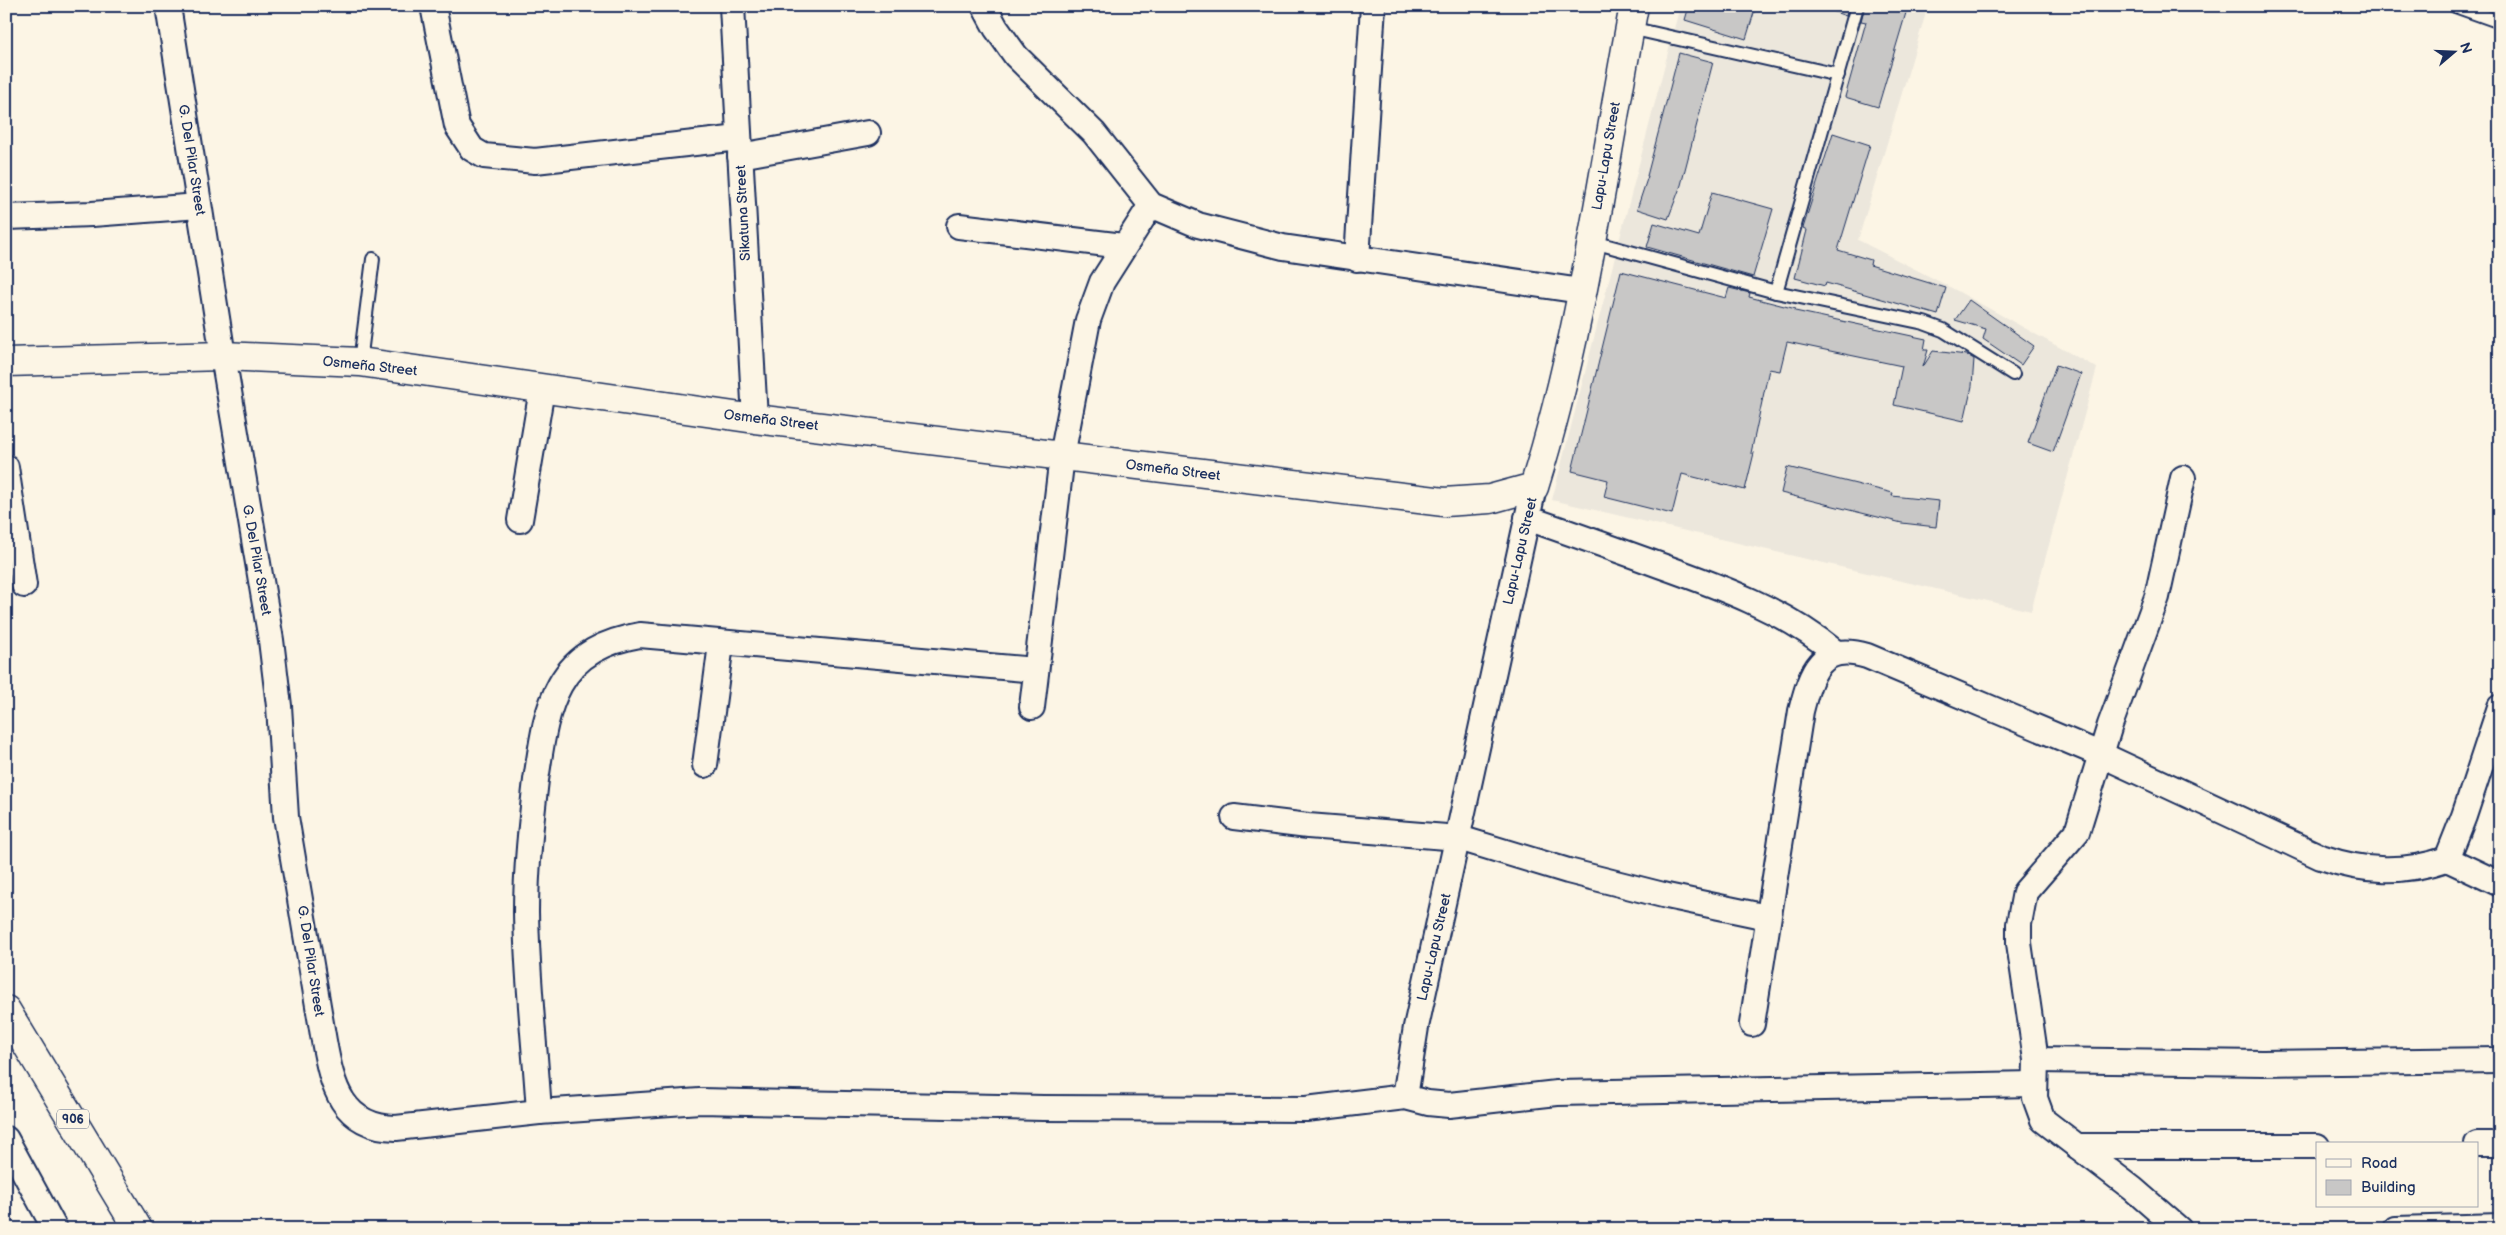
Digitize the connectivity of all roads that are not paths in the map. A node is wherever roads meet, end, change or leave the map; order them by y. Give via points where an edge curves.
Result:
1 (168, 6) edge
2 (433, 6) edge
3 (732, 6) edge
4 (984, 6) edge
5 (1373, 6) edge
6 (1857, 6) edge
7 (2455, 6) edge
8 (1632, 17) edge
9 (2500, 22) edge
10 (1838, 75) junction
11 (868, 133) dead end
12 (739, 147) junction
13 (1151, 205) junction
14 (199, 206) junction
15 (6, 217) edge
16 (958, 226) dead end
17 (1590, 241) junction
18 (1122, 246) junction
19 (373, 259) dead end
20 (1357, 259) junction
21 (1581, 291) junction
22 (1776, 292) junction
23 (223, 356) junction
24 (6, 362) edge
25 (360, 362) junction
26 (2013, 374) dead end
27 (542, 389) junction
28 (755, 419) junction
29 (1062, 456) junction
30 (6, 467) edge
31 (2182, 478) dead end
32 (1534, 487) junction
33 (1527, 518) junction
34 (520, 520) dead end
35 (24, 585) dead end
36 (722, 644) junction
37 (1835, 652) junction
38 (1036, 670) junction
39 (1032, 707) dead end
40 (2500, 707) edge
41 (2102, 755) junction
42 (705, 766) dead end
43 (1234, 816) dead end
44 (1459, 838) junction
45 (2447, 859) junction
46 (2500, 884) edge
47 (1767, 917) junction
48 (6, 1010) edge
49 (1752, 1024) dead end
50 (2036, 1060) junction
51 (2500, 1060) edge
52 (2034, 1084) junction
53 (1405, 1097) junction
54 (539, 1112) junction
55 (6, 1139) edge
56 (2478, 1144) edge
57 (2500, 1144) edge
58 (2077, 1146) junction
59 (2316, 1146) edge
60 (2500, 1226) edge
61 (55, 1229) edge
62 (138, 1229) edge
63 (2179, 1229) edge
64 (2396, 1229) edge

1 - 14 street, G. Del Pilar Street
2 - 12 street via 457,126 472,150 484,156 535,161
3 - 12 street, Sikatuna Street
4 - 13 street via 1016,56 1094,133
5 - 20 street
6 - 10 lane
7 - 9 lane
8 - 10 lane
8 - 17 street, Lapu-Lapu Street
10 - 22 lane
11 - 12 street
12 - 28 street, Sikatuna Street
13 - 18 street
13 - 20 street via 1239,237
14 - 15 street
14 - 23 street, G. Del Pilar Street
16 - 18 street
17 - 21 street, Lapu-Lapu Street
17 - 22 lane
18 - 29 street via 1102,282 1088,320
19 - 25 lane
20 - 21 street
21 - 32 street, Lapu-Lapu Street via 1560,398
22 - 26 lane via 1937,328
23 - 24 street, Osmeña Street
23 - 25 street, Osmeña Street
23 - 54 street, G. Del Pilar Street via 271,640 286,817 330,1076 349,1110 363,1122 378,1127 396,1128
25 - 27 street, Osmeña Street
27 - 28 street, Osmeña Street
27 - 34 street
28 - 29 street, Osmeña Street
29 - 32 street, Osmeña Street via 1444,502 1490,499
29 - 38 street
30 - 35 street
31 - 41 street via 2157,597
32 - 33 street, Lapu-Lapu Street
33 - 37 street via 1706,582 1811,632
33 - 44 street, Lapu-Lapu Street
36 - 38 street
36 - 42 street
36 - 54 street via 640,635 597,647 574,667 560,685 550,708 542,741 531,825 526,912
37 - 41 street via 1867,656
37 - 47 street via 1820,664 1809,681 1801,711
38 - 39 street
40 - 45 street
41 - 45 street via 2321,857 2347,866 2405,869
41 - 50 street via 2077,832 2032,882 2022,901 2019,943
43 - 44 street via 1308,826
44 - 47 street via 1568,871
44 - 53 street, Lapu-Lapu Street via 1416,1027
45 - 46 street
47 - 49 street
48 - 62 street, 906
50 - 51 street via 2263,1063
50 - 52 street
52 - 53 street via 1557,1094 1449,1104
52 - 58 street via 2034,1098 2043,1120
53 - 54 street via 1306,1108 1043,1108 700,1101
55 - 61 street
56 - 57 street
58 - 59 street
58 - 63 street
60 - 64 street

